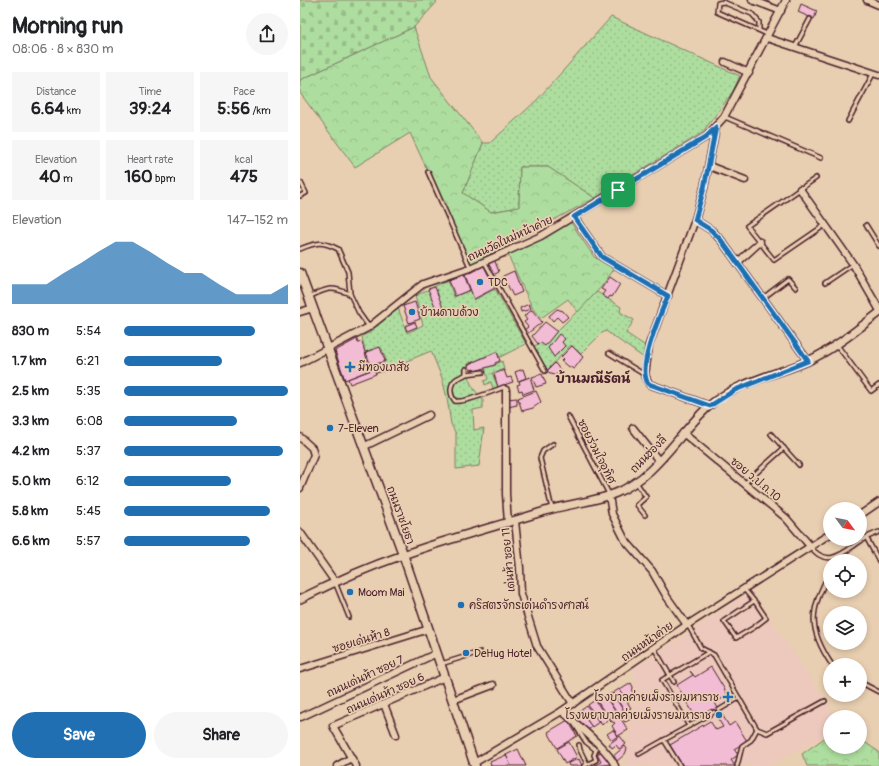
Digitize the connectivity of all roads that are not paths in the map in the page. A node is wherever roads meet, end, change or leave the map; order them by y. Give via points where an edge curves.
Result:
1 (752, 0) edge
2 (786, 0) edge
3 (867, 0) edge
4 (879, 5) edge
5 (781, 11) junction
6 (810, 19) dead end
7 (759, 30) junction
8 (768, 37) junction
9 (795, 48) junction
10 (724, 62) dead end
11 (749, 73) junction
12 (876, 74) edge
13 (724, 117) junction
14 (848, 122) dead end
15 (716, 127) junction
16 (821, 158) dead end
17 (709, 166) junction
18 (428, 172) dead end
19 (816, 178) dead end
20 (745, 180) dead end
21 (301, 183) edge
22 (800, 189) junction
23 (300, 196) edge
24 (574, 217) junction
25 (695, 220) junction
26 (825, 225) junction
27 (866, 225) dead end
28 (760, 242) junction
29 (879, 246) edge
30 (300, 250) edge
31 (484, 261) junction
32 (738, 262) junction
33 (853, 264) junction
34 (470, 268) junction
35 (300, 273) edge
36 (825, 283) dead end
37 (796, 288) dead end
38 (350, 294) junction
39 (668, 296) junction
40 (309, 297) junction
41 (763, 298) junction
42 (313, 308) junction
43 (879, 309) edge
44 (300, 312) edge
45 (879, 314) edge
46 (369, 327) junction
47 (837, 345) junction
48 (329, 349) junction
49 (609, 353) dead end
50 (808, 361) junction
51 (300, 364) edge
52 (466, 369) dead end
53 (545, 371) dead end
54 (483, 372) dead end
55 (466, 374) junction
56 (644, 375) junction
57 (879, 385) edge
58 (506, 390) joint
59 (710, 406) junction
60 (429, 415) dead end
61 (568, 416) dead end
62 (633, 428) dead end
63 (683, 433) junction
64 (771, 434) dead end
65 (300, 437) edge
66 (553, 444) dead end
67 (365, 446) junction
68 (784, 448) junction
69 (659, 461) junction
70 (799, 465) dead end
71 (636, 482) junction
72 (745, 483) junction
73 (300, 488) edge
74 (609, 495) junction
75 (879, 502) edge
76 (552, 509) junction
77 (867, 510) edge
78 (644, 515) dead end
79 (512, 522) junction
80 (300, 532) edge
81 (879, 532) edge
82 (823, 538) edge
83 (867, 538) edge
84 (867, 540) edge
85 (810, 546) junction
86 (854, 546) edge
87 (403, 554) junction
88 (841, 554) edge
89 (823, 557) edge
90 (879, 561) edge
91 (335, 582) junction
92 (823, 585) edge
93 (744, 589) junction
94 (300, 599) edge
95 (754, 601) junction
96 (349, 617) dead end
97 (687, 624) junction
98 (429, 629) junction
99 (654, 648) junction
100 (480, 652) dead end
101 (709, 652) junction
102 (437, 653) junction
103 (827, 658) edge
104 (441, 664) junction
105 (300, 669) edge
106 (671, 676) junction
107 (445, 677) junction
108 (674, 682) dead end
109 (493, 685) dead end
110 (867, 686) edge
111 (879, 692) edge
112 (739, 698) junction
113 (453, 700) junction
114 (823, 702) edge
115 (384, 704) junction
116 (574, 704) junction
117 (719, 710) dead end
118 (562, 711) junction
119 (714, 712) dead end
120 (301, 717) edge
121 (573, 721) junction
122 (689, 726) junction
123 (757, 729) junction
124 (396, 735) dead end
125 (664, 740) junction
126 (579, 745) dead end
127 (639, 754) dead end
128 (351, 758) junction
129 (473, 765) edge
130 (586, 765) edge
131 (337, 766) edge
132 (356, 766) edge
133 (615, 766) edge
134 (680, 766) edge
135 (737, 766) edge

1 - 5 street
2 - 5 street, ถนนวัดใหม่หน้าค่าย
3 - 4 street
5 - 8 street, ถนนวัดใหม่หน้าค่าย
6 - 9 lane
7 - 7 lane via 717,12 718,3 723,2 752,14 759,22
7 - 8 lane
8 - 9 street
8 - 11 street, ถนนวัดใหม่หน้าค่าย
9 - 12 street
10 - 11 street
11 - 13 street, ถนนวัดใหม่หน้าค่าย
12 - 14 lane
13 - 15 street, ถนนวัดใหม่หน้าค่าย
13 - 16 lane
15 - 17 street
15 - 24 street, ถนนวัดใหม่หน้าค่าย via 706,137
17 - 20 street
17 - 25 street
18 - 34 lane
19 - 22 lane
21 - 23 lane via 306,193
22 - 26 street
22 - 28 lane via 747,226
24 - 31 street, ถนนวัดใหม่หน้าค่าย via 541,236
24 - 39 street via 602,257
25 - 32 street via 711,230
25 - 39 street
26 - 28 lane via 774,260
26 - 33 street
27 - 29 lane
28 - 32 street
30 - 38 lane via 315,243 326,243 338,249 348,272
31 - 34 street, ถนนวัดใหม่หน้าค่าย
31 - 53 lane
32 - 41 street
33 - 36 lane
33 - 43 street
34 - 46 street, ถนนวัดใหม่หน้าค่าย via 423,284
35 - 40 main road, ถนนราชโยธา
37 - 41 lane via 788,279
38 - 40 lane via 336,288 328,288
38 - 46 lane
39 - 56 street via 649,345
40 - 42 main road, ถนนราชโยธา
41 - 50 street
42 - 44 street
42 - 48 main road, ถนนราชโยธา
45 - 47 street, ถนนฮ่องลี
46 - 48 street, ถนนวัดใหม่หน้าค่าย
47 - 50 street, ถนนฮ่องลี
47 - 57 lane via 871,390
48 - 51 street, ถนนวัดใหม่หน้าค่าย
48 - 67 main road, ถนนราชโยธา
49 - 56 lane
50 - 59 street, ถนนฮ่องลี via 735,390
52 - 55 lane
54 - 55 lane
55 - 58 lane via 454,380 452,384 451,394 455,401 504,387
56 - 59 street via 649,384
58 - 79 street, เด่นห้า ซอย 11 via 506,494
59 - 63 street, ถนนฮ่องลี
60 - 67 street
61 - 74 lane, ซอยร่วมใจอุทิศ
62 - 69 street
63 - 69 street, ถนนฮ่องลี
63 - 72 street, ซอย ว.ป.ถ.10
64 - 68 lane
65 - 73 street via 312,448 314,455
66 - 76 lane via 543,451 540,458
67 - 87 main road, ถนนราชโยธา
68 - 70 lane
68 - 72 lane
69 - 71 street, ถนนฮ่องลี
71 - 74 street, ถนนฮ่องลี
71 - 78 lane via 646,497 637,505
72 - 85 street, ซอย ว.ป.ถ.10 via 786,518
74 - 76 street, ถนนฮ่องลี
74 - 97 street via 612,514 625,540 652,571
75 - 77 street
76 - 79 street, ถนนฮ่องลี
79 - 87 street, ถนนฮ่องลี
79 - 116 street, เด่นห้า ซอย 11 via 520,568 520,594 537,646
80 - 91 street
81 - 83 lane
82 - 85 street, ถนนหน้าค่าย
84 - 90 lane
85 - 89 lane via 816,554
85 - 93 street, ถนนหน้าค่าย
86 - 88 lane
87 - 91 street, ถนนฮ่องลี
87 - 98 main road, ถนนราชโยธา
91 - 94 street, ถนนฮ่องลี
91 - 96 lane
92 - 103 lane via 813,625
93 - 95 lane
93 - 97 street, ถนนหน้าค่าย
95 - 95 lane via 724,620 736,638 766,618
97 - 99 street, ถนนหน้าค่าย
97 - 101 lane via 701,648
98 - 102 main road, ถนนราชโยธา
98 - 105 street, ซอยเด่นห้า 8
99 - 106 lane
99 - 116 street, ถนนหน้าค่าย
100 - 104 lane
101 - 106 lane
101 - 112 lane via 714,655
102 - 104 main road, ถนนราชโยธา
102 - 120 street, ถนนเด่นห้า ซอย 7
104 - 107 main road, ถนนราชโยธา
106 - 108 lane
106 - 122 lane via 662,680
107 - 113 main road, ถนนราชโยธา
107 - 115 street, ถนนเด่นห้า ซอย 6
109 - 113 street
110 - 111 lane
112 - 117 lane
112 - 123 lane
113 - 129 main road, ถนนราชโยธา
114 - 123 lane via 767,733
115 - 124 street
115 - 128 street, ถนนเด่นห้า ซอย 6 via 333,726
116 - 118 street, ถนนหน้าค่าย
118 - 121 street
118 - 129 street, ถนนหน้าค่าย
119 - 122 lane
121 - 130 lane via 586,742 596,750 596,760
121 - 133 street via 597,743
122 - 125 lane
123 - 135 lane via 751,740 742,746
125 - 127 lane
125 - 134 lane
126 - 130 lane
128 - 131 street
128 - 132 street

